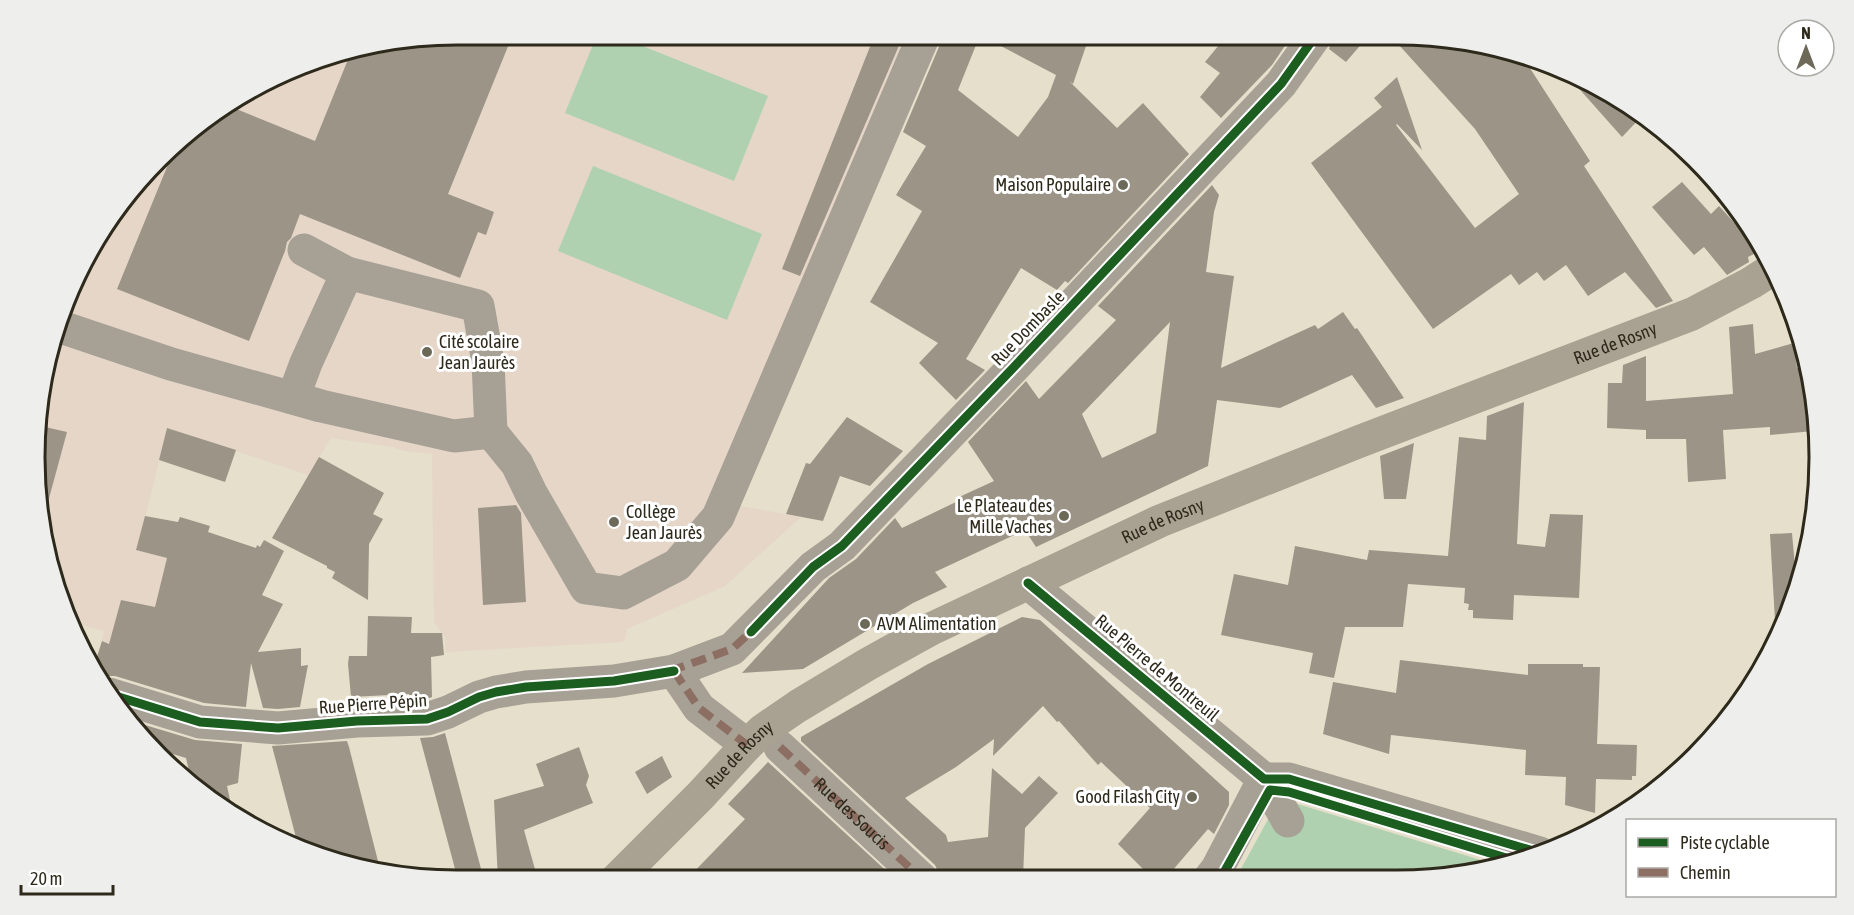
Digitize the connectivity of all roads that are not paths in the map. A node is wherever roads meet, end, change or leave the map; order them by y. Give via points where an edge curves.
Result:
1 (919, 45) edge
2 (1308, 45) edge
3 (304, 250) dead end
4 (347, 273) junction
5 (1765, 274) edge
6 (66, 329) edge
7 (293, 398) junction
8 (491, 432) junction
9 (1028, 583) junction
10 (674, 671) junction
11 (123, 698) edge
12 (747, 745) junction
13 (780, 747) dead end
14 (1267, 784) junction
15 (1287, 821) dead end
16 (1526, 849) edge
17 (626, 870) edge
18 (912, 870) edge
19 (1216, 870) edge

1 - 8 street via 718,517 677,565 623,593 586,588 517,464
2 - 10 street, Rue Dombasle via 1281,84 842,546 813,567 732,650
3 - 4 street
4 - 7 street
4 - 8 street via 478,306 488,362
5 - 9 main road, Rue de Rosny via 1692,314 1171,517
6 - 7 street via 171,364
7 - 8 street via 454,436
9 - 12 main road, Rue de Rosny via 868,664 798,706
9 - 14 street, Rue Pierre de Montreuil
10 - 11 street, Rue Pierre Pépin via 496,692 427,718 278,728 200,722
10 - 12 street via 699,708
12 - 17 main road, Rue de Rosny
13 - 18 street, Rue des Soucis
14 - 15 street
14 - 16 street via 1288,778
14 - 19 street

